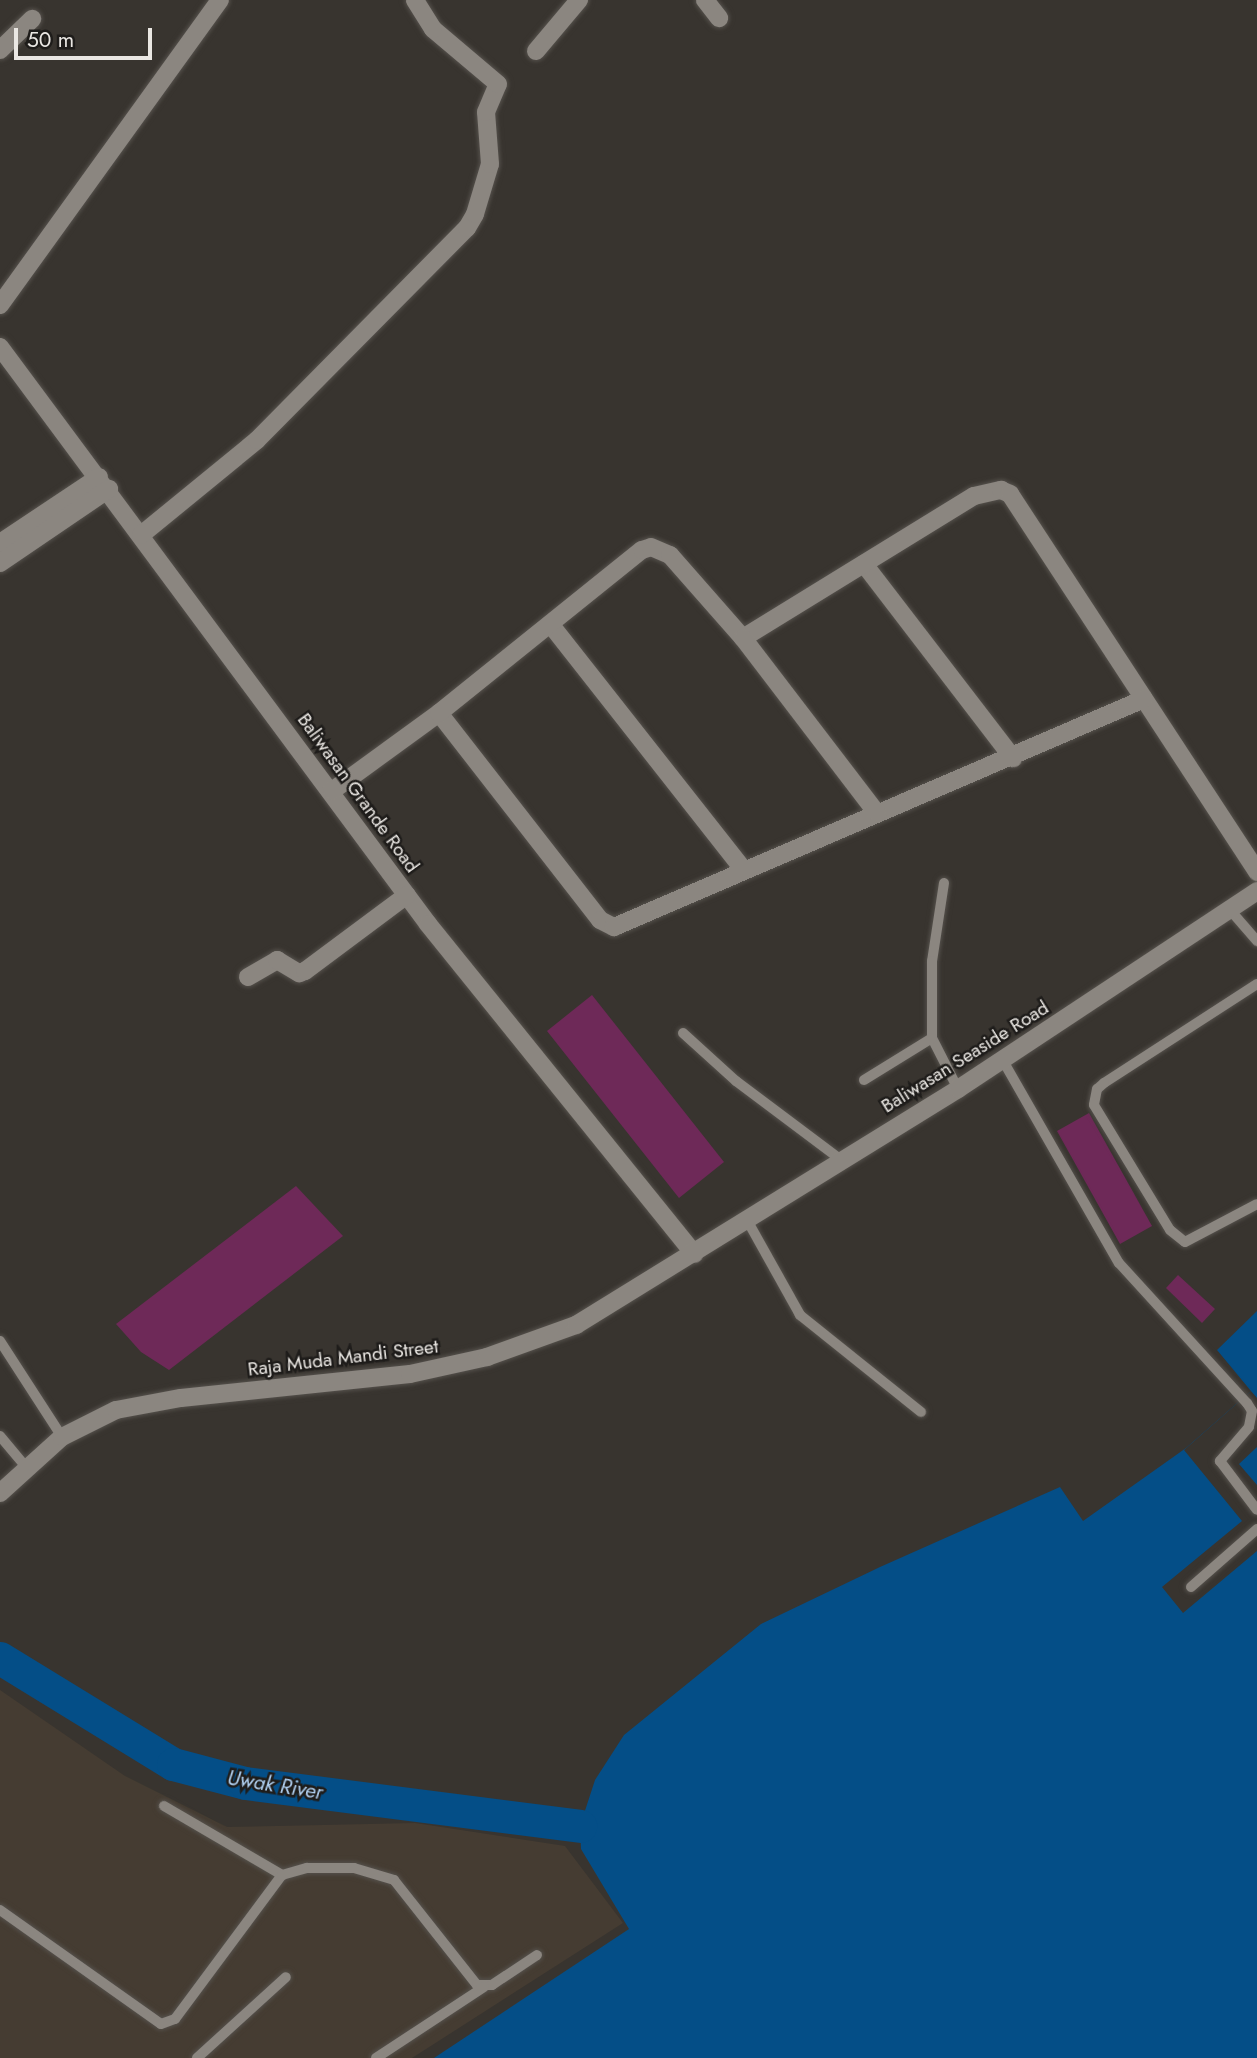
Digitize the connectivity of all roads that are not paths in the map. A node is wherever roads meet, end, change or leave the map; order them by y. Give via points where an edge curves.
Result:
1 (219, 0) edge
2 (415, 0) edge
3 (579, 0) edge
4 (705, 0) edge
5 (719, 18) dead end
6 (32, 19) dead end
7 (0, 50) edge
8 (536, 51) dead end
9 (0, 305) edge
10 (0, 347) edge
11 (104, 483) junction
12 (141, 535) junction
13 (0, 542) edge
14 (0, 563) edge
15 (864, 564) junction
16 (551, 625) junction
17 (743, 638) junction
18 (1144, 699) junction
19 (439, 713) junction
20 (1013, 758) junction
21 (332, 791) junction
22 (877, 813) junction
23 (742, 869) junction
24 (1257, 872) edge
25 (944, 883) dead end
26 (1257, 891) edge
27 (407, 895) junction
28 (1231, 911) junction
29 (1257, 941) edge
30 (248, 976) dead end
31 (1257, 984) edge
32 (683, 1033) dead end
33 (932, 1038) junction
34 (1002, 1059) junction
35 (864, 1080) dead end
36 (958, 1088) junction
37 (840, 1159) junction
38 (1257, 1204) edge
39 (747, 1220) junction
40 (694, 1254) junction
41 (0, 1341) edge
42 (920, 1412) dead end
43 (0, 1436) edge
44 (62, 1437) junction
45 (25, 1466) junction
46 (0, 1493) edge
47 (1257, 1510) edge
48 (1257, 1529) edge
49 (1191, 1587) dead end
50 (164, 1806) dead end
51 (282, 1875) junction
52 (0, 1910) edge
53 (537, 1955) dead end
54 (286, 1977) dead end
55 (484, 1987) junction
56 (197, 2058) edge
57 (376, 2058) edge

1 - 9 street
2 - 12 street via 433,29 498,84 486,112 490,164 475,214 467,228 257,440
3 - 8 street
4 - 5 street
6 - 7 street
10 - 11 street, Baliwasan Grande Road
11 - 12 street, Baliwasan Grande Road
11 - 13 street
11 - 14 street
12 - 21 street, Baliwasan Grande Road
15 - 17 street
15 - 18 street via 974,496 1010,494
15 - 20 street
16 - 17 street via 651,547 670,555
16 - 19 street
16 - 23 street
17 - 22 street
18 - 20 street
18 - 24 street
19 - 21 street
19 - 23 street via 607,925 620,925
20 - 22 street
21 - 27 street, Baliwasan Grande Road
22 - 23 street
25 - 33 lane via 932,961
26 - 28 street, Baliwasan Seaside Road
27 - 30 street via 305,971 277,960
27 - 40 street, Baliwasan Grande Road
28 - 29 lane
28 - 34 street, Baliwasan Seaside Road
31 - 38 lane via 1104,1083 1094,1098 1100,1118 1170,1230 1185,1242
32 - 37 lane via 736,1081
33 - 35 lane
33 - 36 lane
34 - 36 street, Baliwasan Seaside Road
34 - 47 lane via 1119,1263 1247,1403 1252,1418 1249,1427 1220,1461
36 - 37 street, Baliwasan Seaside Road
37 - 39 street, Baliwasan Seaside Road
39 - 40 street, Baliwasan Seaside Road
39 - 42 lane via 800,1314
40 - 44 street, Raja Muda Mandi Street via 576,1325 487,1357 410,1374 149,1402 116,1410
41 - 44 lane
43 - 45 lane
44 - 45 street, Raja Muda Mandi Street
45 - 46 street, Raja Muda Mandi Street
48 - 49 lane
50 - 51 lane
51 - 52 lane via 168,2024 161,2024
51 - 55 lane via 307,1868 354,1868 394,1880 471,1980
53 - 55 lane
54 - 56 lane
55 - 57 lane

